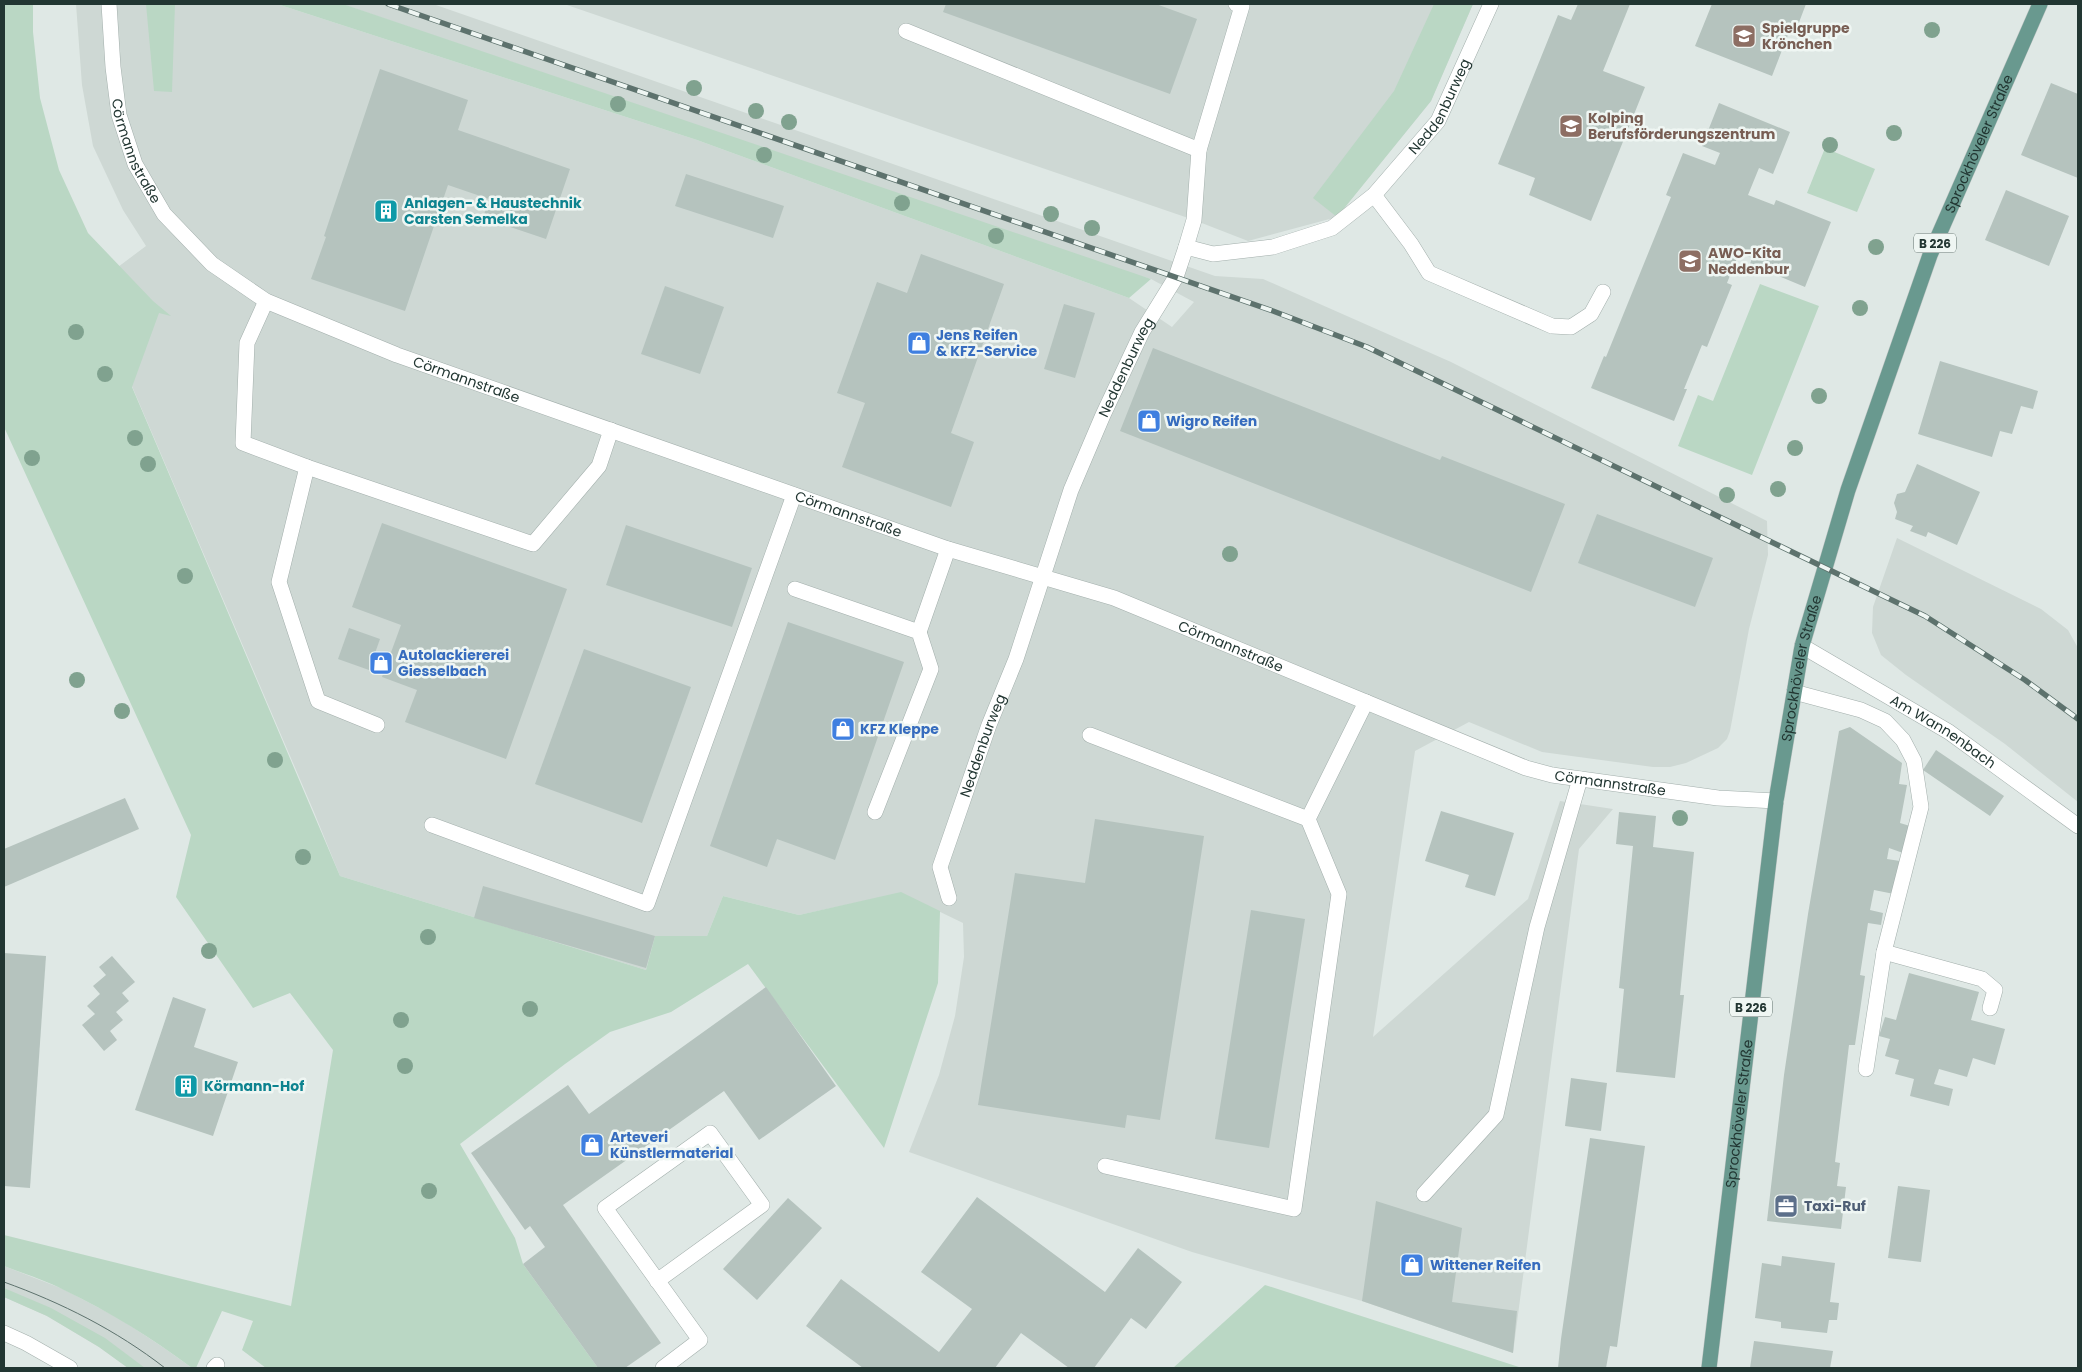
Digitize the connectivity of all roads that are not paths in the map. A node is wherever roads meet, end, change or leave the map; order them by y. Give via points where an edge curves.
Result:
1 (109, 4) edge
2 (1236, 4) edge
3 (1491, 4) edge
4 (2040, 4) edge
5 (906, 31) dead end
6 (1199, 150) junction
7 (1374, 195) junction
8 (1186, 247) junction
9 (1603, 292) dead end
10 (266, 301) junction
11 (611, 430) junction
12 (307, 467) junction
13 (794, 495) junction
14 (948, 549) junction
15 (1043, 578) junction
16 (795, 588) dead end
17 (919, 632) junction
18 (1802, 646) junction
19 (1794, 692) junction
20 (1366, 702) junction
21 (377, 725) dead end
22 (1090, 736) dead end
23 (1580, 779) junction
24 (1776, 801) junction
25 (875, 812) dead end
26 (1308, 819) junction
27 (432, 825) dead end
28 (2078, 826) edge
29 (949, 898) dead end
30 (1884, 952) junction
31 (1990, 1008) dead end
32 (1866, 1069) dead end
33 (1106, 1166) dead end
34 (1424, 1194) dead end
35 (657, 1281) junction
36 (4, 1334) edge
37 (70, 1368) edge
38 (663, 1368) edge
39 (1709, 1368) edge

1 - 10 street, Cörmannstraße via 119,115 135,164 164,214 212,264
2 - 6 street via 1242,6
3 - 7 street, Neddenburweg via 1438,121
4 - 18 main road, Sprockhöveler Straße / B 226 via 1930,255 1848,490
5 - 6 street
6 - 8 street via 1194,220
7 - 8 street, Neddenburweg via 1332,228 1272,247 1213,254
7 - 9 street via 1429,273 1552,326 1571,327 1591,314
8 - 15 street, Neddenburweg via 1176,277 1142,332 1103,415 1071,490
10 - 11 street, Cörmannstraße via 397,355
10 - 12 street via 247,343 242,443
11 - 12 street via 599,466 533,544
11 - 13 street, Cörmannstraße
12 - 21 street via 279,582 318,701
13 - 14 street, Cörmannstraße
13 - 27 street via 647,904
14 - 15 street, Cörmannstraße
14 - 17 street
15 - 20 street, Cörmannstraße via 1114,598
15 - 29 street, Neddenburweg via 940,867
16 - 17 street
17 - 25 street via 931,669
18 - 19 main road, Sprockhöveler Straße / B 226
18 - 28 street, Am Wannenbach via 1949,732
19 - 24 main road, Sprockhöveler Straße / B 226
19 - 30 street via 1861,710 1885,721 1903,740 1914,761 1921,807
20 - 23 street, Cörmannstraße via 1526,768
20 - 26 street
22 - 26 street
23 - 24 street, Cörmannstraße via 1718,798
23 - 34 street via 1537,927 1496,1115
24 - 39 main road, Sprockhöveler Straße / B 226
26 - 33 street via 1339,894 1294,1209
30 - 31 street via 1982,979 1995,990
30 - 32 street
35 - 35 street via 762,1205 710,1133 605,1208
35 - 38 street via 700,1340
36 - 37 street

